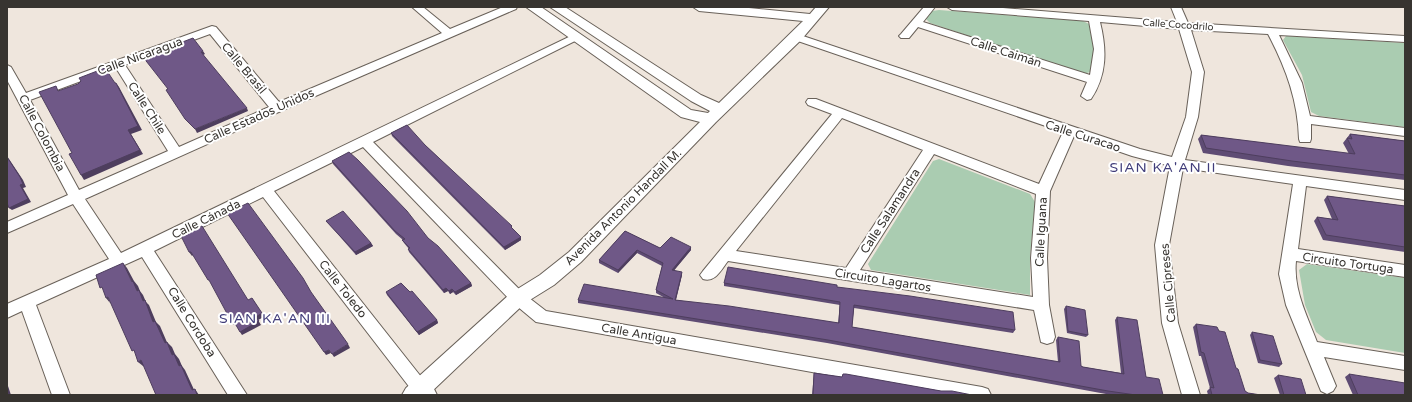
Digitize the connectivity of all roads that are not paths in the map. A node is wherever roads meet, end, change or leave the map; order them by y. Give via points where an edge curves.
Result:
1 (417, 7) edge
2 (512, 7) edge
3 (532, 7) edge
4 (556, 7) edge
5 (699, 7) edge
6 (930, 7) edge
7 (952, 7) edge
8 (1176, 7) edge
9 (819, 10) edge
10 (570, 11) edge
11 (1094, 18) junction
12 (916, 23) junction
13 (1184, 26) junction
14 (212, 29) joint
15 (1272, 32) junction
16 (448, 33) junction
17 (905, 36) dead end
18 (576, 37) junction
19 (796, 37) junction
20 (1405, 38) edge
21 (119, 64) junction
22 (7, 69) edge
23 (1095, 81) junction
24 (1087, 96) dead end
25 (23, 98) junction
26 (812, 102) dead end
27 (277, 108) junction
28 (840, 113) junction
29 (715, 115) junction
30 (1305, 119) junction
31 (1070, 132) junction
32 (1405, 132) edge
33 (1305, 139) dead end
34 (365, 141) junction
35 (931, 148) junction
36 (176, 153) junction
37 (1177, 163) junction
38 (1300, 181) junction
39 (265, 190) junction
40 (1043, 191) junction
41 (1405, 195) edge
42 (76, 197) junction
43 (7, 228) edge
44 (145, 249) junction
45 (1291, 254) junction
46 (724, 255) junction
47 (118, 261) junction
48 (1405, 271) edge
49 (850, 274) junction
50 (708, 275) dead end
51 (518, 298) junction
52 (27, 302) junction
53 (1041, 304) junction
54 (7, 311) edge
55 (1047, 337) dead end
56 (1311, 348) junction
57 (1405, 363) edge
58 (1327, 386) dead end
59 (421, 393) edge
60 (61, 395) edge
61 (238, 395) edge
62 (982, 395) edge
63 (1191, 395) edge

1 - 16 street
2 - 16 street, Calle Estados Unidos
3 - 18 street
4 - 10 street
5 - 9 street
6 - 12 street
7 - 11 street, Calle Cocodrilo
8 - 13 street, Calle Cipreses
9 - 19 street, Avenida Antonio Handall M.
10 - 29 street via 696,98
11 - 13 street, Calle Cocodrilo
11 - 23 street via 1101,53
12 - 17 street
12 - 23 street, Calle Caimán
13 - 15 street, Calle Cocodrilo
13 - 37 street, Calle Cipreses via 1198,72 1192,117
14 - 21 street, Calle Nicaragua
14 - 27 street, Calle Brasil
15 - 20 street, Calle Cocodrilo
15 - 30 street via 1294,76
16 - 27 street, Calle Estados Unidos
18 - 29 street via 686,114
18 - 34 street, Calle Cánada
19 - 29 street, Avenida Antonio Handall M.
19 - 31 street, Calle Curacao
21 - 25 street, Calle Nicaragua
21 - 36 street, Calle Chile
22 - 25 street, Calle Colombia
23 - 24 street
25 - 42 street, Calle Colombia
26 - 28 street
27 - 36 street, Calle Estados Unidos
28 - 35 street
28 - 46 street
29 - 51 street, Avenida Antonio Handall M. via 575,257 547,280
30 - 32 street
30 - 33 street
31 - 37 street, Calle Curacao
31 - 40 street, Calle Iguana
34 - 39 street, Calle Cánada
34 - 51 street, Calle Antigua
35 - 40 street
35 - 49 street, Calle Salamandra
36 - 42 street, Calle Estados Unidos
37 - 38 street, Calle Curacao
37 - 63 street, Calle Cipreses via 1162,245 1170,323
38 - 41 street, Calle Curacao
38 - 45 street, Circuito Tortuga
39 - 44 street, Calle Cánada
39 - 59 street, Calle Toledo
40 - 53 street, Calle Iguana via 1039,258
42 - 43 street, Calle Estados Unidos
42 - 47 street, Calle Colombia
44 - 47 street, Calle Cánada
44 - 61 street, Calle Cordoba
45 - 48 street, Circuito Tortuga
45 - 56 street, Circuito Tortuga via 1287,274 1294,305
46 - 49 street, Circuito Lagartos
46 - 50 street
47 - 52 street, Calle Cánada
49 - 53 street, Circuito Lagartos
51 - 59 street, Avenida Antonio Handall M.
51 - 62 street, Calle Antigua via 542,317
52 - 54 street, Calle Cánada
52 - 60 street
53 - 55 street, Calle Iguana
56 - 57 street
56 - 58 street, Circuito Tortuga

